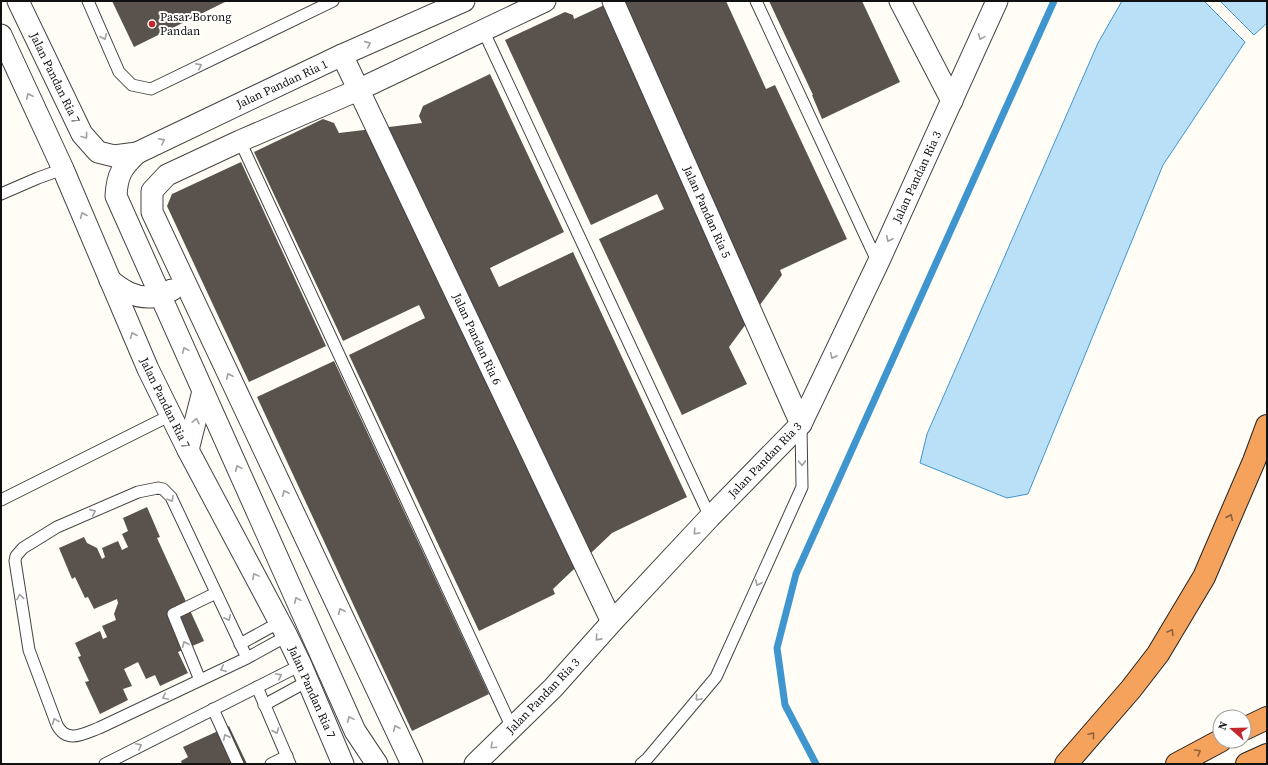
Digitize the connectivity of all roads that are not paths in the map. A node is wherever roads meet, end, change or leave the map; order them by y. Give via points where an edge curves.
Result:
1 (18, 1) edge
2 (88, 1) edge
3 (333, 1) edge
4 (464, 1) edge
5 (545, 1) edge
6 (613, 1) edge
7 (756, 1) edge
8 (900, 1) edge
9 (997, 1) edge
10 (483, 30) junction
11 (1, 35) edge
12 (342, 55) junction
13 (358, 90) junction
14 (952, 102) junction
15 (240, 141) junction
16 (98, 152) joint
17 (137, 153) junction
18 (63, 168) junction
19 (1, 194) edge
20 (878, 263) junction
21 (110, 280) junction
22 (186, 285) junction
23 (160, 294) junction
24 (203, 391) junction
25 (171, 416) junction
26 (801, 424) junction
27 (1267, 426) edge
28 (188, 450) junction
29 (1, 500) edge
30 (710, 517) junction
31 (216, 593) junction
32 (612, 622) junction
33 (283, 629) junction
34 (240, 644) junction
35 (247, 658) junction
36 (305, 673) junction
37 (200, 680) junction
38 (257, 687) junction
39 (264, 705) junction
40 (213, 710) junction
41 (1267, 718) edge
42 (1252, 725) edge
43 (512, 728) junction
44 (1212, 745) edge
45 (1267, 755) edge
46 (288, 760) edge
47 (105, 764) edge
48 (238, 764) edge
49 (271, 764) edge
50 (343, 764) edge
51 (377, 764) edge
52 (412, 764) edge
53 (475, 764) edge
54 (640, 764) edge
55 (1066, 764) edge
56 (1177, 764) edge
57 (1247, 764) edge

1 -> 16 street, Jalan Pandan Ria 7 via 82,134
2 -> 3 lane via 119,72 132,85 151,89
12 -> 4 street, Jalan Pandan Ria 1
5 - 10 street
6 - 26 street, Jalan Pandan Ria 5
7 - 20 lane
8 - 14 street
9 -> 14 street, Jalan Pandan Ria 3
10 - 13 street
10 - 30 lane
18 -> 11 street, Jalan Pandan Ria 7
12 - 13 street, Jalan Pandan Ria 6
17 -> 12 street, Jalan Pandan Ria 1
13 - 15 street
13 - 32 street, Jalan Pandan Ria 6
14 -> 20 street, Jalan Pandan Ria 3
15 - 22 street via 167,175 152,191 152,212
15 - 43 lane
16 - 17 street, Jalan Pandan Ria 1 via 114,156
17 - 23 street, Jalan Pandan Ria 7 via 126,164 117,181 116,196
18 - 19 lane
21 -> 18 street, Jalan Pandan Ria 7
20 -> 26 street, Jalan Pandan Ria 3
21 - 23 street via 124,292 151,297
25 -> 21 street, Jalan Pandan Ria 7
22 - 23 street
52 -> 22 street
24 -> 23 street, Jalan Pandan Ria 7
28 -> 24 street
51 -> 24 street, Jalan Pandan Ria 7 via 355,731
25 - 28 street, Jalan Pandan Ria 7
25 - 29 lane
26 - 30 street, Jalan Pandan Ria 3
26 -> 54 lane via 802,487 716,677
55 -> 27 highway via 1131,689 1166,641 1204,577
33 -> 28 street, Jalan Pandan Ria 7
30 -> 32 street, Jalan Pandan Ria 3
31 -> 34 lane
37 -> 31 lane via 173,614
37 -> 31 lane via 99,728 79,736 65,735 57,725 29,650 15,561 23,548 57,527 138,492 158,488 163,489 171,497
32 -> 43 street, Jalan Pandan Ria 3 via 553,688
33 - 34 lane
33 - 35 lane
33 - 36 street, Jalan Pandan Ria 7
34 - 35 lane
35 -> 37 lane
38 -> 36 lane
36 - 39 lane
36 - 50 street, Jalan Pandan Ria 7
38 - 39 lane
38 - 40 lane
39 -> 46 lane
47 -> 40 lane
48 -> 40 lane
41 - 42 highway
43 -> 53 street, Jalan Pandan Ria 3
56 -> 44 highway
45 - 57 highway
46 - 49 lane

